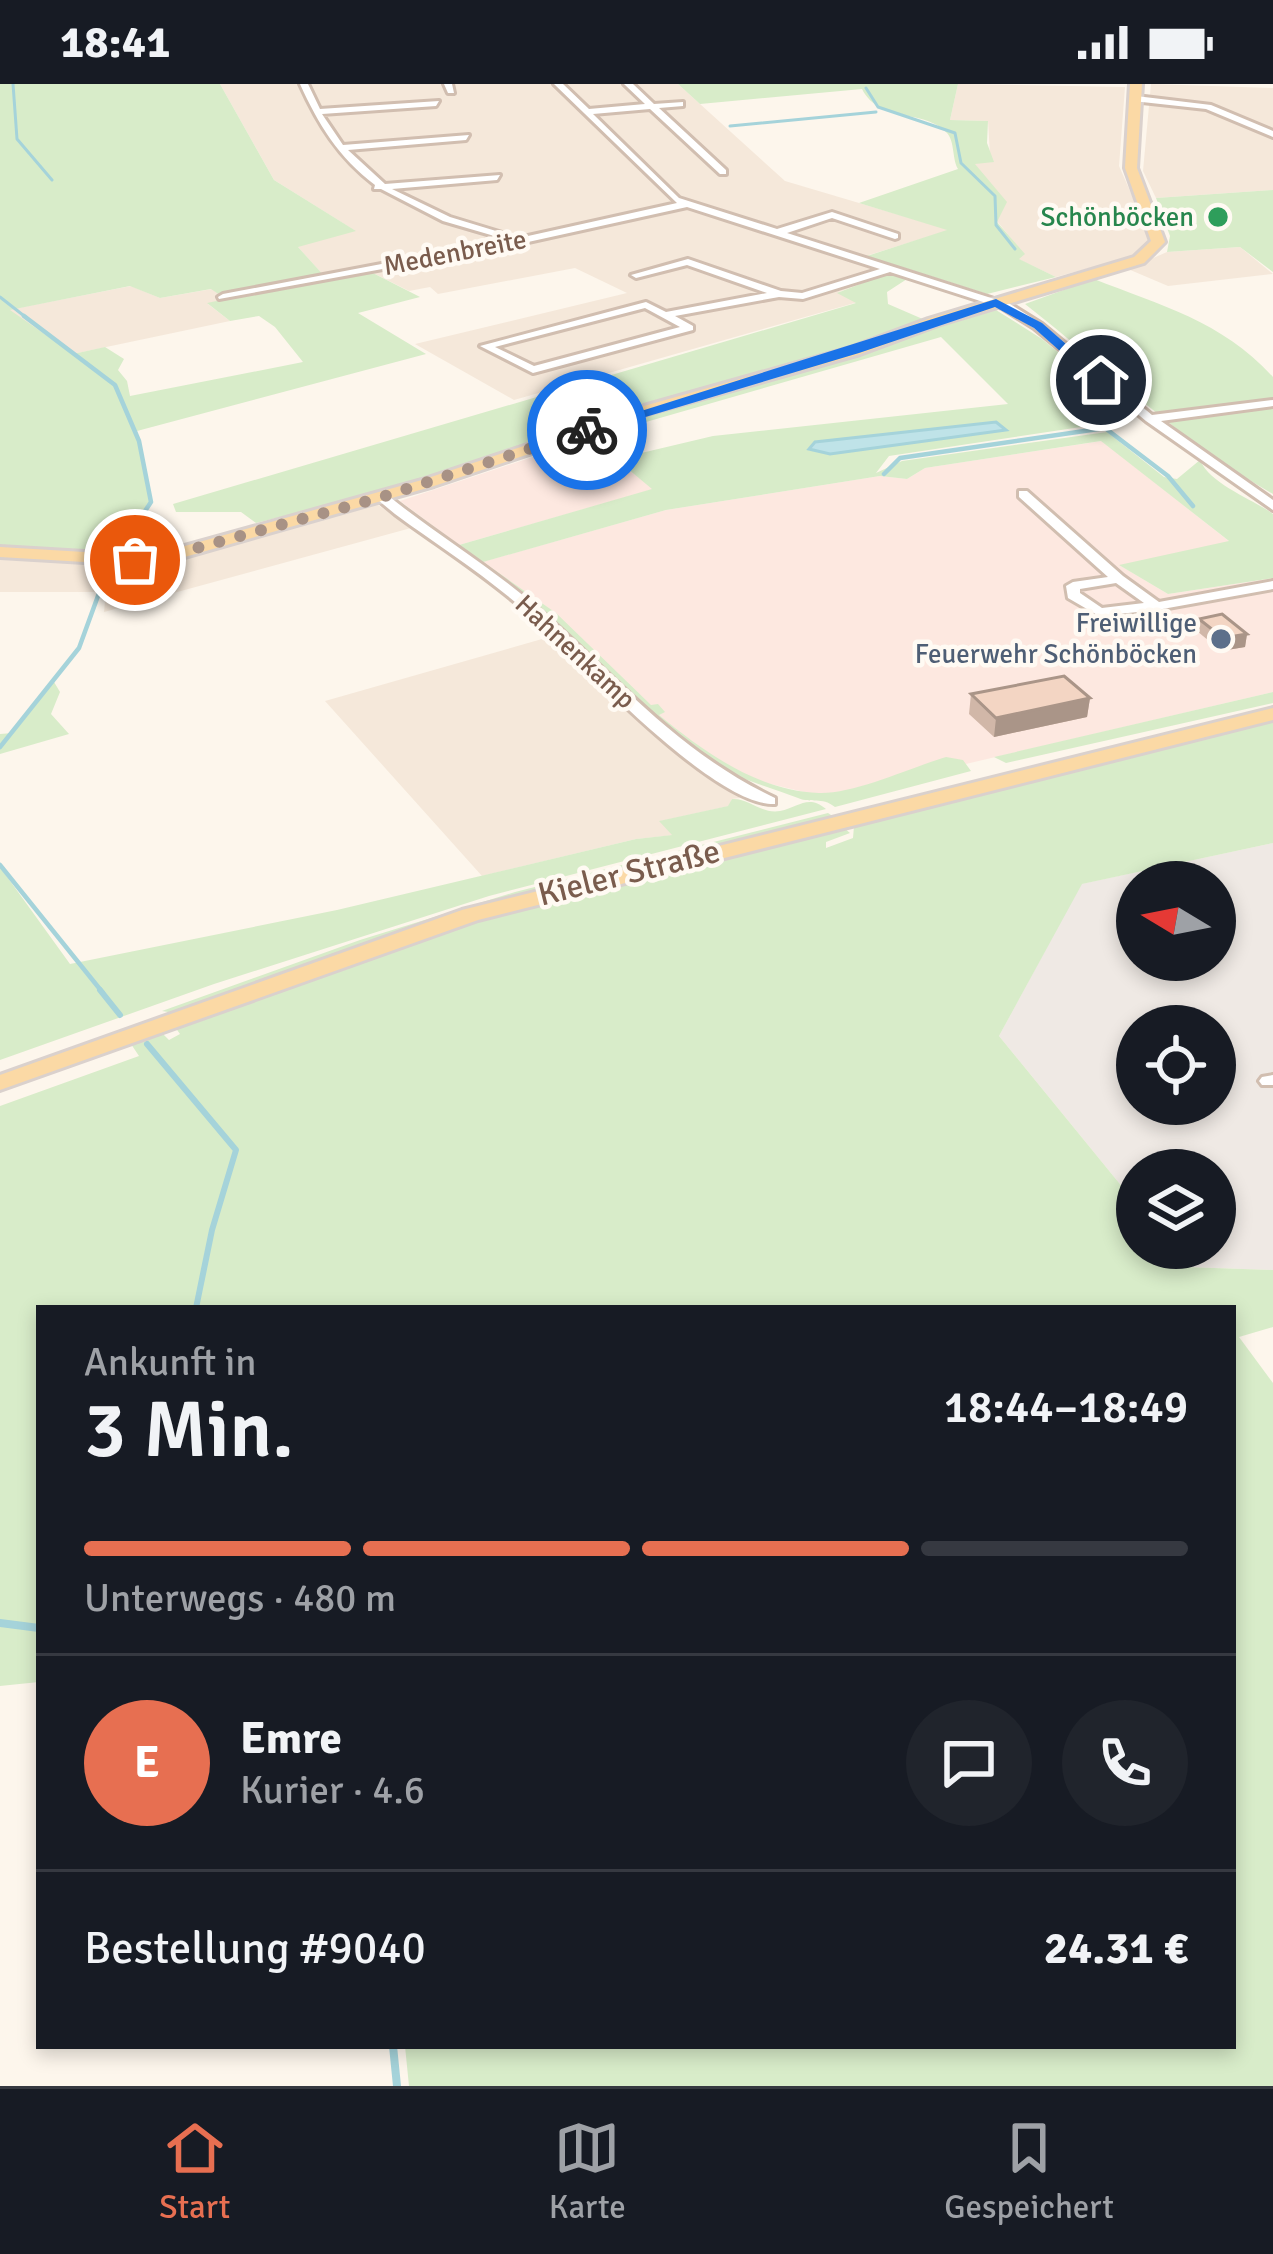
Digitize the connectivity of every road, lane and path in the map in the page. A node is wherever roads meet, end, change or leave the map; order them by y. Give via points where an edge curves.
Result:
1 (304, 84) edge
2 (558, 84) edge
3 (628, 84) edge
4 (1136, 92) edge
5 (436, 103) dead end
6 (680, 104) dead end
7 (652, 106) junction
8 (319, 112) junction
9 (586, 112) junction
10 (1273, 134) edge
11 (466, 137) dead end
12 (343, 148) junction
13 (723, 172) dead end
14 (497, 177) dead end
15 (377, 187) junction
16 (687, 204) junction
17 (880, 231) junction
18 (778, 232) junction
19 (895, 236) dead end
20 (863, 237) dead end
21 (520, 241) junction
22 (846, 243) dead end
23 (828, 249) junction
24 (890, 269) junction
25 (636, 275) dead end
26 (780, 294) junction
27 (223, 297) dead end
28 (996, 303) junction
29 (670, 314) junction
30 (1273, 403) edge
31 (1150, 419) junction
32 (1023, 494) dead end
33 (382, 497) junction
34 (1269, 500) edge
35 (0, 552) edge
36 (1118, 579) junction
37 (1273, 585) edge
38 (1157, 606) junction
39 (1273, 714) edge
40 (770, 801) dead end
41 (0, 1083) edge

1 - 8 street
2 - 9 street
3 - 7 street
4 - 10 street via 1208,107
4 - 28 main road via 1131,168 1158,234 1154,250
5 - 8 street
6 - 7 street
7 - 9 street
7 - 13 street
8 - 12 street
9 - 16 street
11 - 12 street
12 - 15 street
14 - 15 street
15 - 21 street
16 - 18 street
16 - 21 street, Medenbreite
17 - 18 street via 832,215
17 - 19 street
17 - 20 street
18 - 23 street
21 - 27 street, Medenbreite
22 - 23 street
23 - 24 street
24 - 26 street via 818,295
24 - 28 street
25 - 26 street via 688,262
26 - 29 street
28 - 31 street via 1038,326
28 - 33 main road
29 - 29 street via 646,305 485,346 525,369 542,369 689,328
30 - 31 street
31 - 34 street
32 - 36 street
33 - 35 main road via 154,559
33 - 40 street, Hahnenkamp via 520,600 686,752
36 - 38 street
36 - 38 street via 1073,586 1073,595 1100,612
37 - 38 street
39 - 41 main road, Kieler Straße via 470,915

